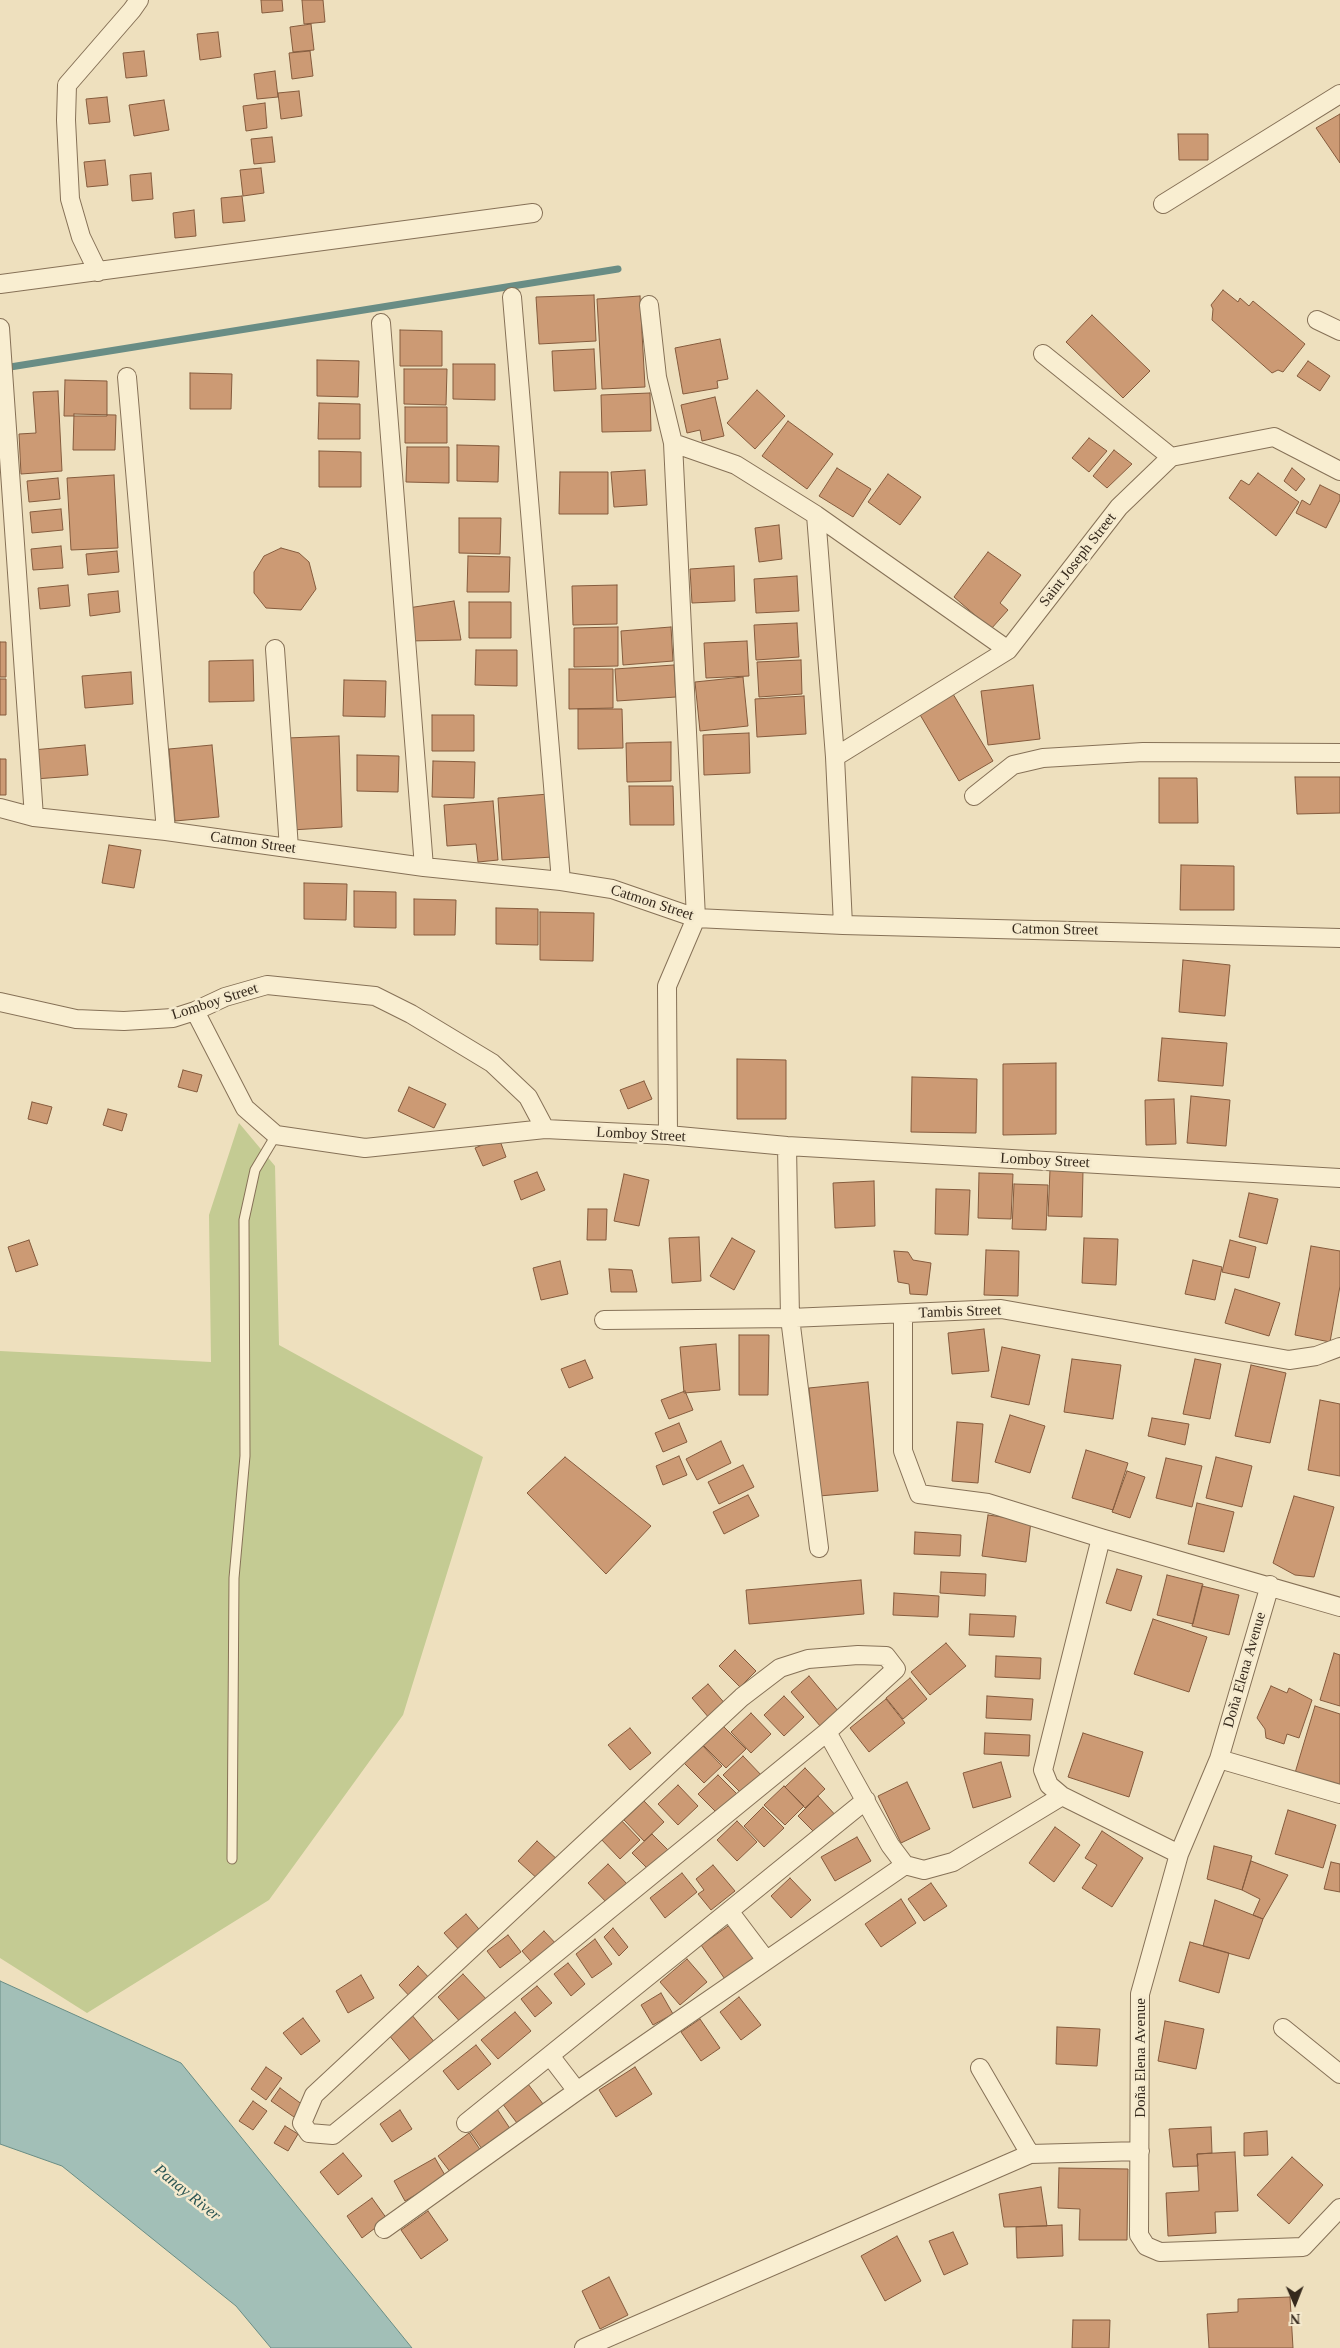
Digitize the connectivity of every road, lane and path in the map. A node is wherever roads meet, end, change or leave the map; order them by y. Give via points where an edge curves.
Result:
1 (138, 0) edge
2 (1340, 94) edge
3 (1164, 204) dead end
4 (533, 213) dead end
5 (98, 272) junction
6 (0, 284) edge
7 (512, 297) dead end
8 (649, 305) dead end
9 (1317, 320) dead end
10 (381, 323) dead end
11 (0, 328) edge
12 (1340, 331) edge
13 (1043, 354) dead end
14 (127, 377) dead end
15 (673, 444) junction
16 (1171, 457) junction
17 (1340, 471) edge
18 (816, 516) junction
19 (275, 649) dead end
20 (1008, 650) junction
21 (1340, 753) edge
22 (835, 757) junction
23 (974, 796) dead end
24 (0, 808) edge
25 (34, 817) junction
26 (166, 831) junction
27 (289, 848) junction
28 (424, 867) junction
29 (561, 881) junction
30 (696, 918) junction
31 (843, 925) junction
32 (1340, 938) edge
33 (0, 1002) edge
34 (195, 1011) junction
35 (545, 1129) junction
36 (276, 1135) junction
37 (668, 1135) junction
38 (787, 1146) junction
39 (1340, 1178) edge
40 (903, 1315) junction
41 (790, 1318) junction
42 (604, 1320) dead end
43 (1340, 1347) edge
44 (1101, 1538) junction
45 (819, 1548) dead end
46 (1270, 1586) junction
47 (1340, 1607) edge
48 (827, 1732) junction
49 (1219, 1758) junction
50 (1340, 1794) edge
51 (1062, 1796) junction
52 (866, 1800) junction
53 (1179, 1854) junction
54 (232, 1859) dead end
55 (905, 1865) junction
56 (730, 1911) junction
57 (766, 1960) junction
58 (1283, 2028) dead end
59 (551, 2057) junction
60 (980, 2068) dead end
61 (1340, 2074) edge
62 (577, 2091) junction
63 (466, 2123) dead end
64 (1140, 2151) junction
65 (1030, 2154) junction
66 (1340, 2208) edge
67 (384, 2230) dead end
68 (584, 2348) edge

1 - 5 street via 67,85 70,199 81,237
2 - 3 street
4 - 5 street
5 - 6 street
7 - 29 street
8 - 15 street via 656,377
9 - 12 street
10 - 28 street
11 - 25 street
13 - 16 street
14 - 26 street
15 - 18 street via 736,464
15 - 30 street
16 - 17 street via 1274,437
16 - 20 street, Saint Joseph Street via 1119,507
18 - 20 street
18 - 22 street
19 - 27 street
20 - 22 street, Saint Joseph Street
21 - 23 street via 1143,752 1043,758 1013,765
22 - 31 street
24 - 25 street, Catmon Street
25 - 26 street, Catmon Street
26 - 27 street, Catmon Street
27 - 28 street, Catmon Street
28 - 29 street, Catmon Street
29 - 30 street, Catmon Street via 612,889
30 - 31 street, Catmon Street
30 - 37 street via 667,986
31 - 32 street, Catmon Street
33 - 34 street, Lomboy Street via 76,1019 173,1018
34 - 35 street, Lomboy Street via 225,997 267,985 375,996 492,1063 528,1097
34 - 36 street via 245,1108
35 - 36 street via 365,1148
35 - 37 street, Lomboy Street
36 - 54 lane via 255,1170 244,1220 245,1456 234,1578
37 - 38 street, Lomboy Street
38 - 39 street, Lomboy Street
38 - 41 street
40 - 41 street, Tambis Street
40 - 43 street, Tambis Street via 1001,1309 1289,1360 1316,1356
40 - 44 street via 903,1451 919,1494 988,1503
41 - 42 street, Tambis Street
41 - 45 street
44 - 46 street
44 - 51 street via 1042,1770 1049,1785
46 - 47 street
46 - 49 street, Doña Elena Avenue
48 - 48 street via 896,1669 886,1656 808,1659 780,1668 742,1697 314,2095 302,2123 309,2134 333,2135
48 - 52 street
49 - 50 street
49 - 53 street, Doña Elena Avenue
51 - 53 street
51 - 55 street via 953,1862 924,1870
52 - 55 street via 890,1845
52 - 56 street
53 - 64 street, Doña Elena Avenue via 1140,1994
55 - 57 street
56 - 57 street
56 - 59 street
57 - 62 street
58 - 61 street
59 - 62 street
59 - 63 street
60 - 65 street
62 - 67 street
64 - 65 street
64 - 66 street, Doña Elena Avenue via 1139,2235 1146,2246 1160,2252 1303,2247
65 - 68 street

